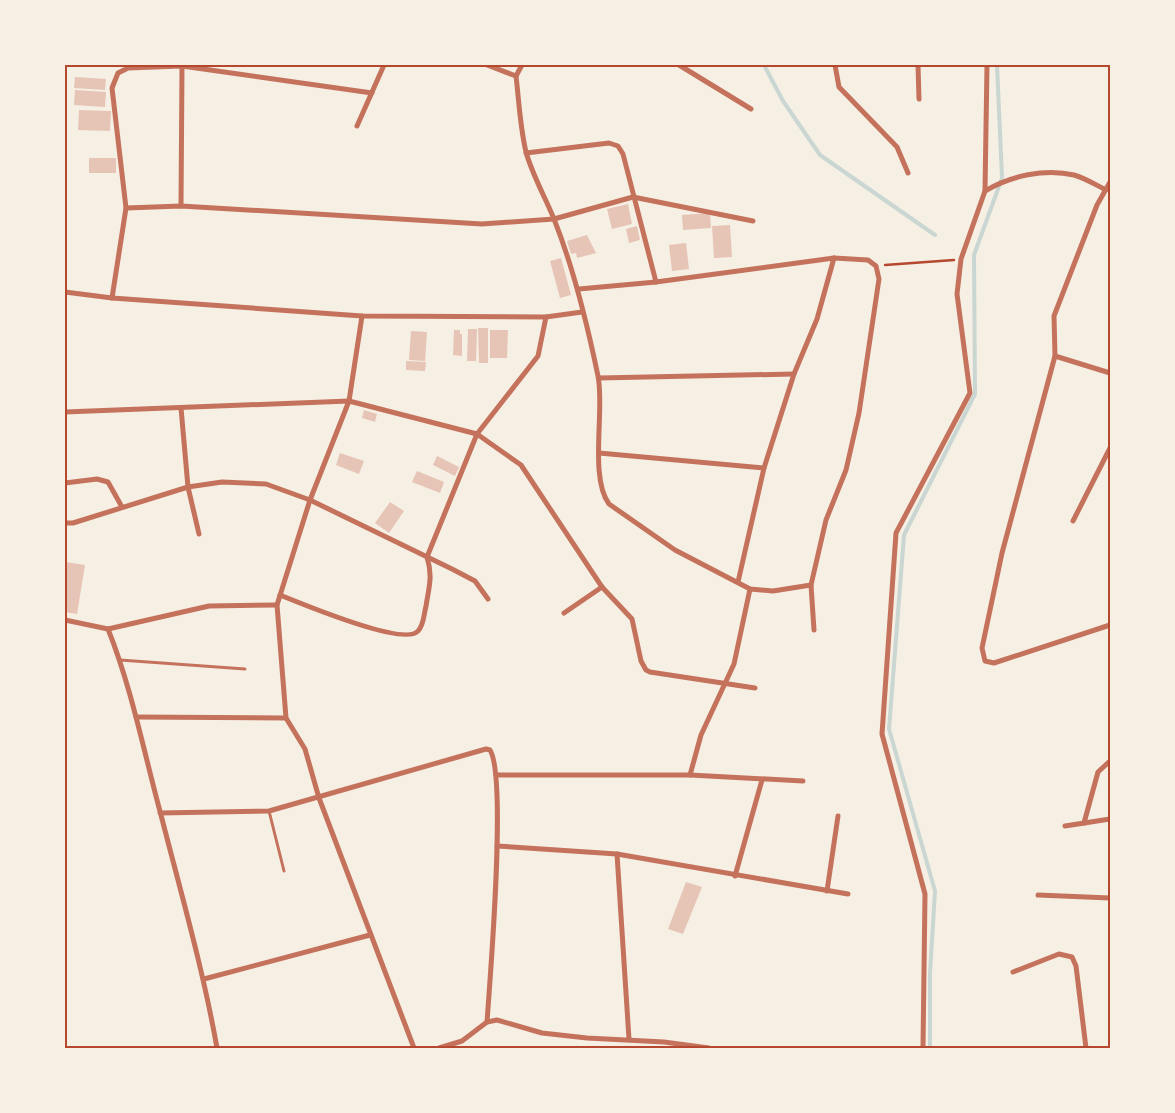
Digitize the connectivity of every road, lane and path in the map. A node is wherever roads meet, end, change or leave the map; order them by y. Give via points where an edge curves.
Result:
1 (384, 65) edge
2 (487, 65) edge
3 (522, 65) edge
4 (679, 65) edge
5 (835, 65) edge
6 (918, 65) edge
7 (987, 65) edge
8 (182, 66) edge
9 (516, 76) junction
10 (372, 93) junction
11 (918, 99) dead end
12 (751, 109) dead end
13 (357, 126) dead end
14 (526, 153) junction
15 (908, 173) dead end
16 (1110, 182) edge
17 (1106, 190) junction
18 (984, 191) junction
19 (634, 198) junction
20 (181, 206) junction
21 (126, 208) junction
22 (554, 219) junction
23 (753, 221) dead end
24 (834, 258) junction
25 (960, 259) junction
26 (876, 266) junction
27 (656, 282) junction
28 (579, 289) junction
29 (65, 292) edge
30 (112, 298) junction
31 (582, 312) junction
32 (362, 316) junction
33 (546, 317) junction
34 (1055, 356) junction
35 (1110, 373) edge
36 (794, 374) junction
37 (599, 378) junction
38 (349, 401) junction
39 (181, 408) junction
40 (65, 412) edge
41 (477, 434) junction
42 (1110, 448) edge
43 (600, 453) junction
44 (764, 468) junction
45 (65, 484) edge
46 (188, 487) junction
47 (310, 500) junction
48 (122, 508) junction
49 (1073, 521) dead end
50 (65, 523) edge
51 (199, 534) dead end
52 (427, 557) junction
53 (738, 582) junction
54 (811, 585) junction
55 (602, 587) junction
56 (750, 588) junction
57 (280, 595) junction
58 (488, 599) dead end
59 (277, 605) junction
60 (564, 613) dead end
61 (65, 620) edge
62 (1110, 625) edge
63 (108, 629) junction
64 (814, 630) dead end
65 (120, 660) junction
66 (245, 668) dead end
67 (723, 684) junction
68 (755, 688) dead end
69 (136, 717) junction
70 (286, 718) junction
71 (1110, 760) edge
72 (496, 775) junction
73 (690, 775) junction
74 (762, 780) junction
75 (803, 781) dead end
76 (319, 798) junction
77 (269, 811) junction
78 (160, 814) junction
79 (838, 816) dead end
80 (1110, 819) edge
81 (1084, 823) junction
82 (1065, 826) dead end
83 (497, 846) junction
84 (617, 854) junction
85 (284, 871) dead end
86 (735, 876) junction
87 (827, 891) junction
88 (848, 894) dead end
89 (1038, 895) dead end
90 (1110, 898) edge
91 (370, 934) junction
92 (1013, 972) dead end
93 (204, 979) junction
94 (487, 1022) junction
95 (629, 1039) junction
96 (696, 1047) edge
97 (217, 1048) edge
98 (414, 1048) edge
99 (438, 1048) edge
100 (710, 1048) edge
101 (923, 1048) edge
102 (1086, 1048) edge

1 - 10 street
2 - 9 street
3 - 9 street
4 - 12 street
5 - 15 street via 839,87 897,147
6 - 11 street
7 - 18 street
8 - 10 street
8 - 20 street
8 - 21 street via 128,68 118,73 112,88
9 - 14 street
10 - 13 street
14 - 19 street via 609,143 618,146
14 - 22 street
16 - 17 street
17 - 18 street via 1074,175 1034,174 1010,178
17 - 34 street via 1097,204 1054,316
18 - 25 street
19 - 22 street
19 - 23 street
19 - 27 street
20 - 21 street
20 - 22 street via 482,224
21 - 30 street
22 - 28 street
24 - 26 street via 868,260
24 - 27 street
24 - 36 street via 817,319
25 - 26 path
25 - 101 street via 957,294 970,393 896,533 882,734 925,894
26 - 54 street via 879,279 859,413 846,470 826,520
27 - 28 street
28 - 31 street
29 - 30 street
30 - 32 street
31 - 33 street
31 - 37 street
32 - 33 street
32 - 38 street
33 - 41 street via 538,356
34 - 35 street
34 - 62 street via 1002,553 982,648 985,662 994,663
36 - 37 street
36 - 44 street
37 - 43 street
38 - 39 street
38 - 41 street
38 - 47 street
39 - 40 street
39 - 46 street
41 - 52 street
41 - 55 street via 521,465
42 - 49 street
43 - 44 street
43 - 53 street via 604,496 609,504 669,546
44 - 53 street
45 - 48 street via 98,479 108,482
46 - 47 street via 222,482 266,484
46 - 48 street
46 - 51 street
47 - 52 street
47 - 57 street
48 - 50 street
52 - 57 street via 432,573 422,622 418,632 409,636 359,625
52 - 58 street via 475,581
53 - 56 street
54 - 56 street via 772,591
54 - 64 street
55 - 60 street
55 - 67 street via 632,619 646,670
56 - 67 street via 734,664
57 - 59 street
59 - 63 street via 209,606
59 - 70 street
61 - 63 street
63 - 65 street
65 - 66 lane
65 - 69 street
67 - 68 street
67 - 73 street
69 - 70 street
69 - 78 street
70 - 76 street via 305,749
71 - 81 street via 1098,772
72 - 73 street
72 - 76 street via 492,754 486,749
72 - 83 street
73 - 74 street
74 - 75 street
74 - 86 street
76 - 77 street
76 - 91 street
77 - 78 street
77 - 85 lane
78 - 93 street
79 - 87 street
80 - 81 street
81 - 82 street
83 - 84 street
83 - 94 street
84 - 86 street
84 - 95 street
86 - 87 street
87 - 88 street
89 - 90 street
91 - 93 street
91 - 98 street
92 - 102 street via 1060,954 1072,957 1076,966
93 - 97 street
94 - 95 street via 497,1020 542,1033
94 - 99 street via 462,1042
95 - 96 street
96 - 100 street

